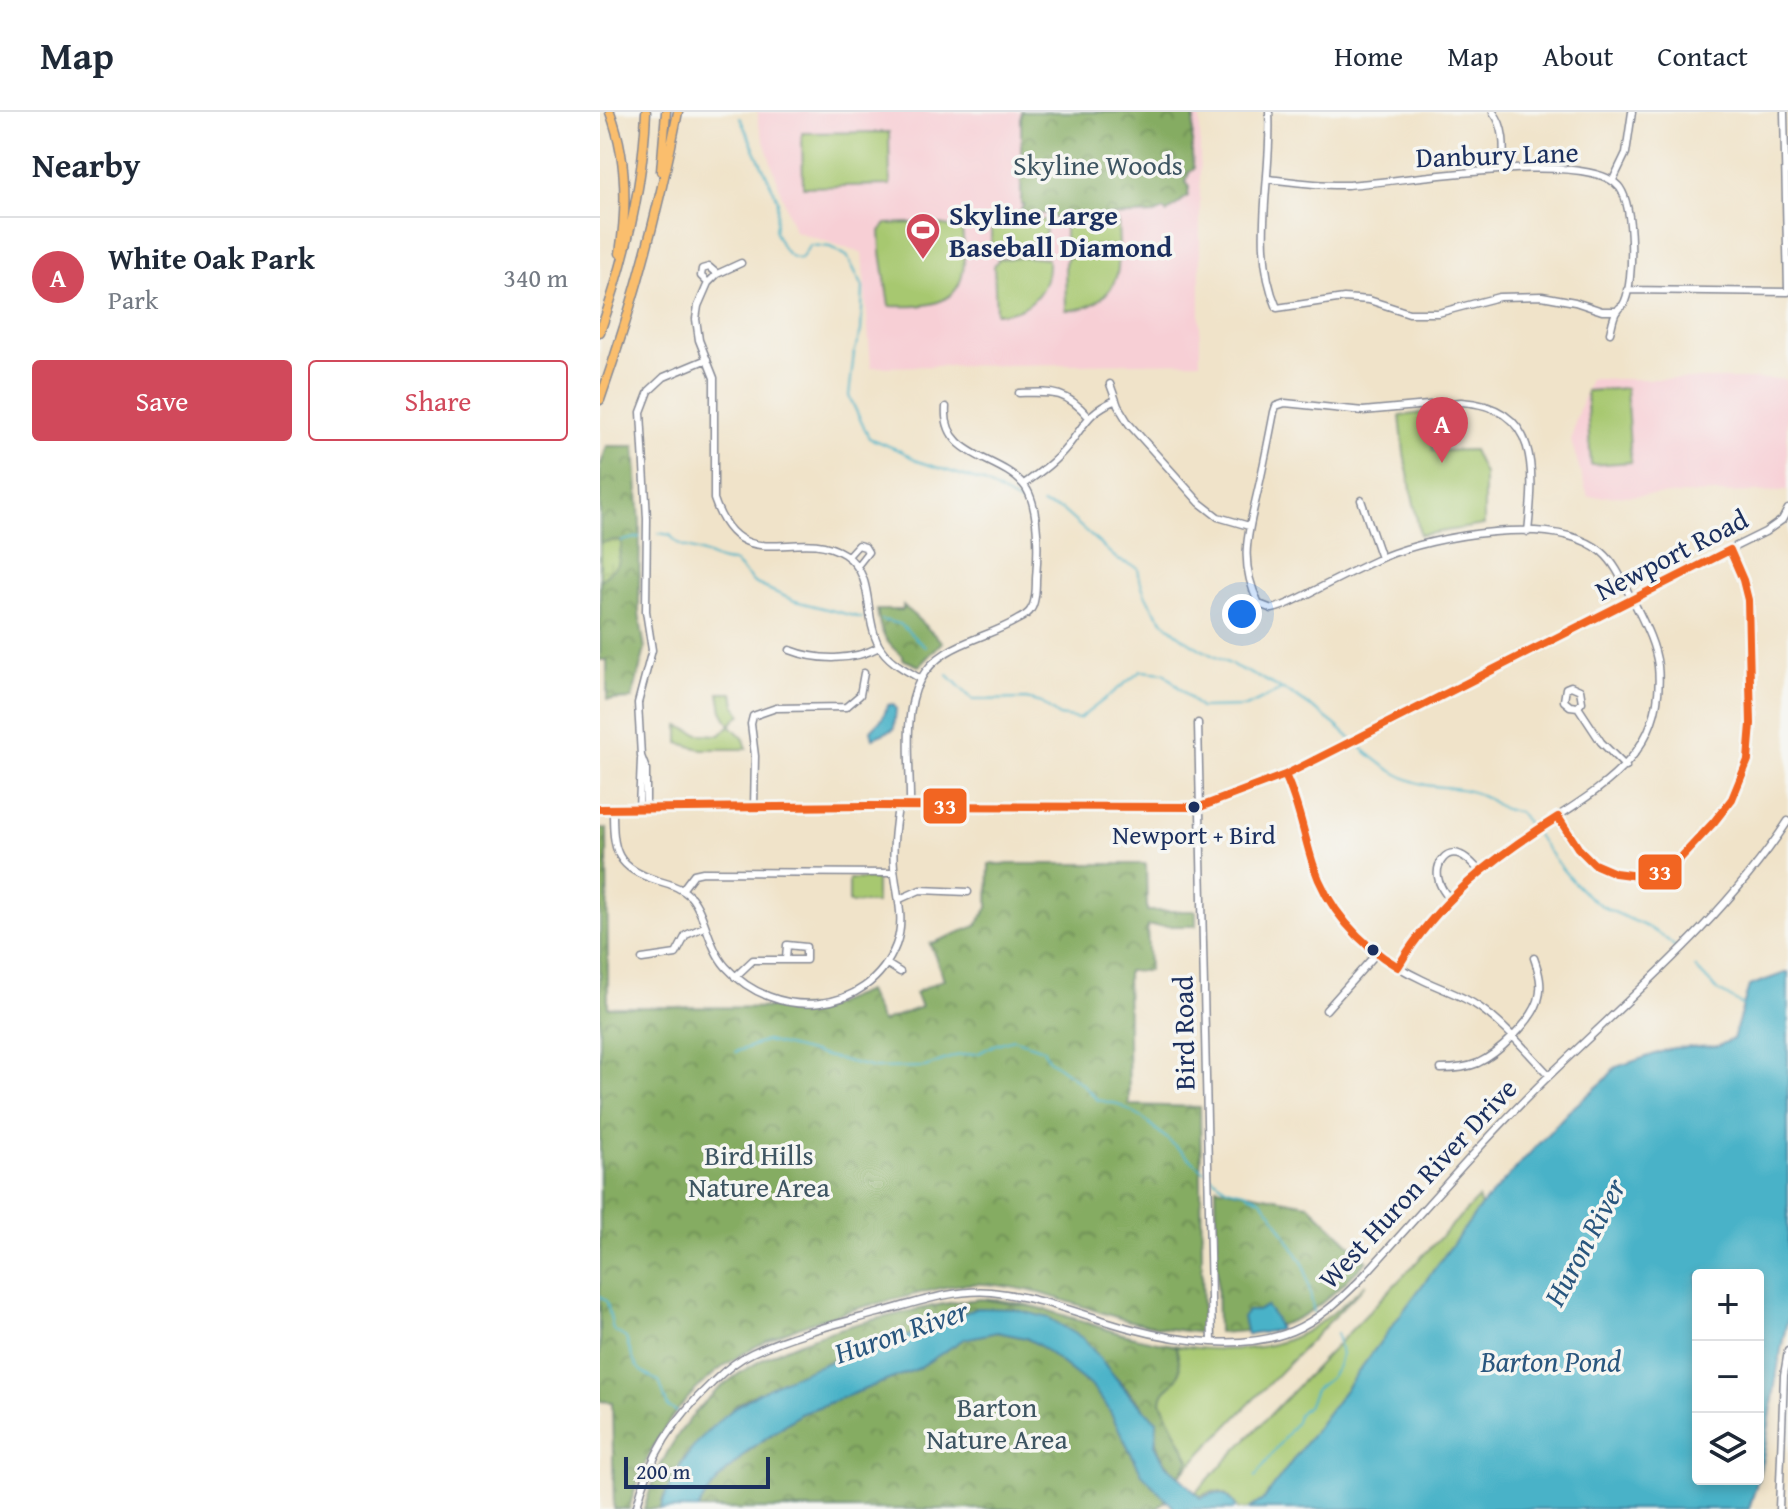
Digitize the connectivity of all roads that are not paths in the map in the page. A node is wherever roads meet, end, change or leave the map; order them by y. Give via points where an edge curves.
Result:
1 (610, 112) edge
2 (646, 112) edge
3 (666, 112) edge
4 (678, 112) edge
5 (1269, 112) edge
6 (1493, 112) edge
7 (1632, 112) edge
8 (1784, 112) edge
9 (1787, 162) edge
10 (1503, 171) junction
11 (1268, 179) junction
12 (1613, 180) junction
13 (654, 227) junction
14 (741, 263) dead end
15 (717, 274) junction
16 (708, 283) junction
17 (1627, 290) junction
18 (1788, 291) edge
19 (610, 304) junction
20 (1615, 311) junction
21 (600, 332) edge
22 (1610, 333) dead end
23 (707, 359) junction
24 (1110, 384) dead end
25 (1019, 393) dead end
26 (600, 400) edge
27 (1116, 400) junction
28 (946, 407) dead end
29 (1088, 416) junction
30 (1024, 484) junction
31 (1361, 500) dead end
32 (1788, 509) edge
33 (1249, 526) junction
34 (1528, 532) junction
35 (1730, 550) junction
36 (848, 556) junction
37 (1381, 558) junction
38 (857, 566) junction
39 (1632, 598) junction
40 (879, 647) junction
41 (790, 650) dead end
42 (864, 673) dead end
43 (921, 679) junction
44 (1578, 707) dead end
45 (1198, 723) dead end
46 (1626, 767) junction
47 (1285, 775) junction
48 (898, 807) junction
49 (910, 807) junction
50 (1200, 807) junction
51 (754, 808) junction
52 (600, 809) edge
53 (613, 809) junction
54 (643, 809) junction
55 (1558, 817) junction
56 (1788, 821) edge
57 (1481, 872) junction
58 (894, 873) junction
59 (682, 890) junction
60 (968, 892) dead end
61 (900, 899) junction
62 (1451, 901) junction
63 (704, 927) junction
64 (1376, 954) junction
65 (1534, 958) dead end
66 (642, 959) dead end
67 (786, 960) junction
68 (887, 964) junction
69 (1398, 967) junction
70 (900, 972) dead end
71 (735, 977) junction
72 (1326, 1010) dead end
73 (1511, 1036) junction
74 (1441, 1069) dead end
75 (1549, 1075) junction
76 (1212, 1342) junction
77 (1788, 1351) edge
78 (636, 1509) edge
79 (1779, 1509) edge

1 - 19 highway via 625,199
2 - 19 highway via 632,224
3 - 13 highway
4 - 13 highway
5 - 11 street
6 - 10 street via 1503,133
7 - 12 street via 1626,153
8 - 9 street
9 - 18 street
10 - 11 street, Danbury Lane via 1343,185
10 - 12 street, Danbury Lane via 1586,171
11 - 20 street via 1265,249 1277,308 1344,298 1375,301 1409,313 1438,313 1499,297 1542,296
12 - 17 street, Danbury Lane via 1622,191 1631,225
13 - 26 highway
14 - 15 street
15 - 16 street
15 - 16 street via 709,267 702,269
16 - 23 street via 696,319
17 - 18 street
17 - 20 street, Danbury Lane
19 - 21 highway
20 - 22 street, Danbury Lane
23 - 36 street via 714,378 714,499 727,527 758,545 825,546
23 - 54 street via 664,377 649,391 641,412 646,611 652,650 638,703
24 - 27 street
25 - 29 street via 1061,393
27 - 29 street
27 - 33 street via 1141,439 1200,503 1218,517
28 - 30 street via 952,432 967,450
29 - 30 street via 1053,462
30 - 43 street via 1035,516 1032,609 1002,629 948,650
31 - 37 street
32 - 35 street, Newport Road via 1775,526
33 - 34 street via 1280,403 1363,411 1461,402 1492,408 1516,425 1530,452
33 - 37 street via 1246,566 1259,604 1266,608 1279,608
34 - 37 street via 1454,537
34 - 39 street via 1581,540 1602,552
35 - 39 street, Newport Road
35 - 55 street via 1748,601 1751,738 1745,772 1728,806 1683,857 1668,869 1647,875 1622,876 1596,866
36 - 38 street
36 - 38 street via 858,545 867,548
38 - 40 street
39 - 46 street via 1653,643 1658,678 1648,732
39 - 47 street, Newport Road
40 - 41 street via 856,657
40 - 43 street
42 - 51 street via 860,695 846,707 769,710 751,720
43 - 49 street via 911,712
44 - 46 street
45 - 50 street, Bird Road
46 - 55 street
47 - 50 street, Newport Road
47 - 64 street via 1315,871 1355,934
48 - 49 street, Newport Road
48 - 51 street, Newport Road
48 - 58 street
49 - 50 street, Newport Road
50 - 76 street, Bird Road
51 - 54 street, Newport Road
52 - 53 street, Newport Road
53 - 54 street, Newport Road
53 - 59 street via 613,837 621,861 641,876
55 - 57 street
56 - 75 street, West Huron River Drive via 1700,929
57 - 62 street
57 - 62 street via 1460,854 1445,856 1437,873
58 - 59 street via 703,872 694,874
58 - 61 street
59 - 63 street via 693,899
60 - 61 street via 920,890
61 - 68 street via 900,933
62 - 69 street via 1416,938
63 - 66 street via 686,935 676,954
63 - 71 street
64 - 69 street
64 - 72 street
65 - 73 street via 1540,978 1538,1000 1526,1023
67 - 67 street via 806,960 806,947 787,945
67 - 71 street via 753,960
68 - 70 street
68 - 71 street via 858,991 821,1004 780,1002
69 - 73 street via 1477,1005
73 - 74 street via 1480,1062
73 - 75 street
75 - 76 street, West Huron River Drive via 1325,1312 1278,1336
76 - 78 street, West Huron River Drive via 1141,1331 1042,1301 976,1291 792,1337 749,1354 687,1406 656,1453
77 - 79 street

